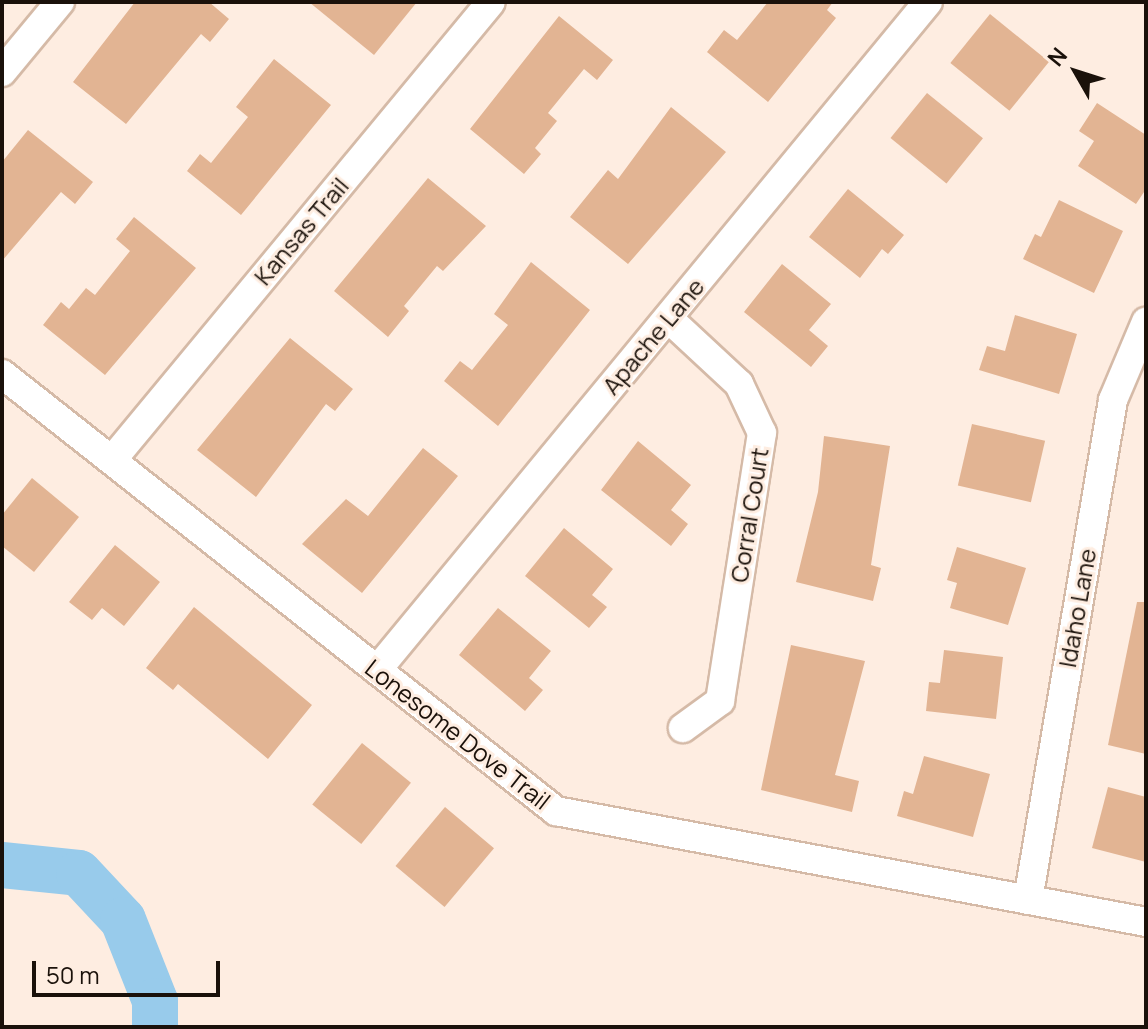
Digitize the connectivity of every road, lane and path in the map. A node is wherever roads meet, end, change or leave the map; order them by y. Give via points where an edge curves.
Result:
1 (60, 2) edge
2 (491, 2) edge
3 (928, 2) edge
4 (2, 72) edge
5 (668, 318) junction
6 (1146, 322) edge
7 (2, 374) edge
8 (112, 460) junction
9 (377, 670) junction
10 (683, 728) dead end
11 (1028, 900) junction
12 (1146, 922) edge

1 - 4 street
2 - 8 street, Kansas Trail
3 - 5 street, Apache Lane
5 - 9 street, Apache Lane
5 - 10 street, Corral Court via 739,384 762,433 720,701
6 - 11 street, Idaho Lane via 1113,400
7 - 8 street, Lonesome Dove Trail
8 - 9 street, Lonesome Dove Trail
9 - 11 street, Lonesome Dove Trail via 556,811
11 - 12 street, Lonesome Dove Trail

